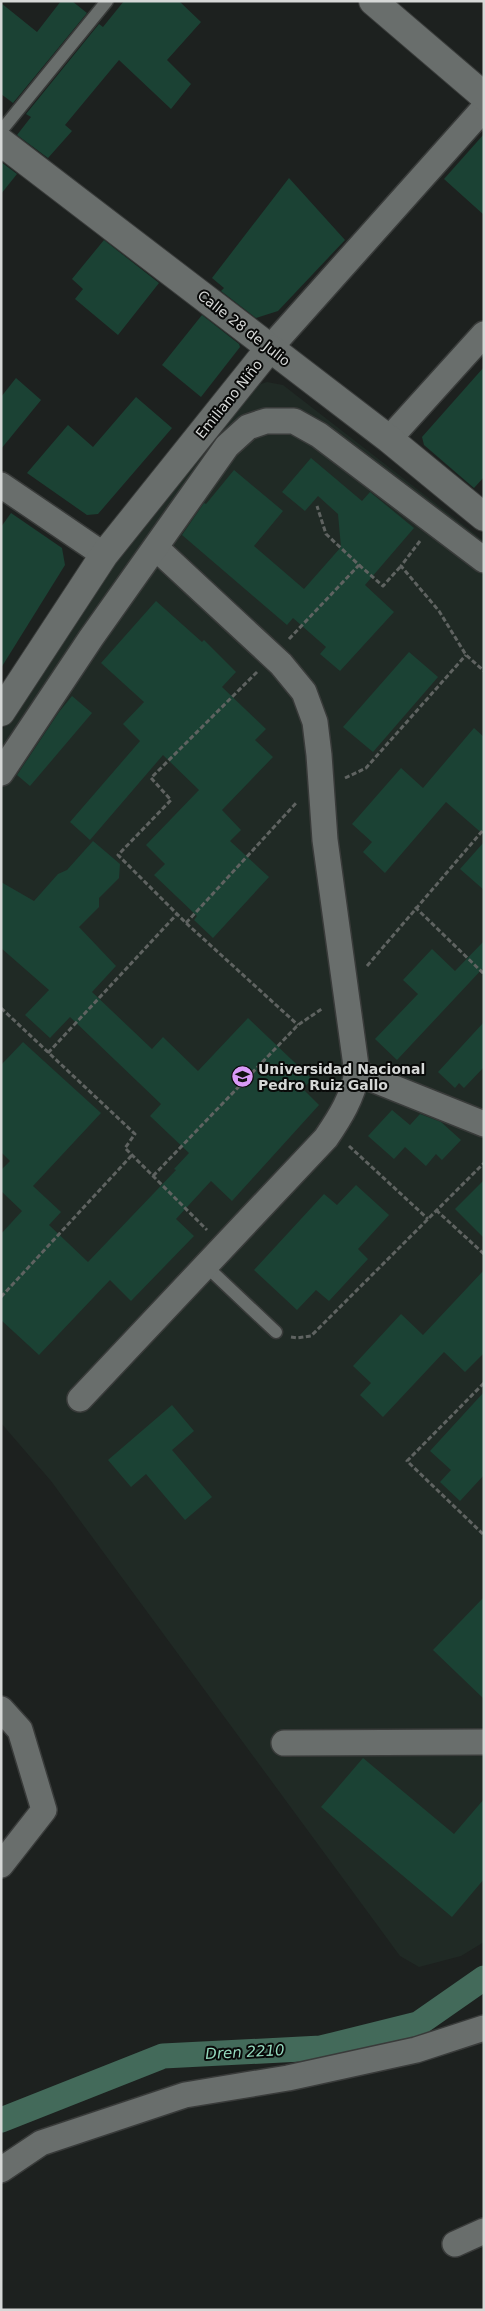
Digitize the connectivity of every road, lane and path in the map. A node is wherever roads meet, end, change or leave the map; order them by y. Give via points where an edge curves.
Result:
1 (107, 1) edge
2 (373, 1) edge
3 (484, 96) edge
4 (484, 108) edge
5 (1, 131) edge
6 (1, 142) edge
7 (484, 334) edge
8 (269, 349) junction
9 (389, 439) junction
10 (1, 485) edge
11 (317, 506) dead end
12 (484, 517) edge
13 (434, 523) junction
14 (156, 548) junction
15 (104, 555) junction
16 (484, 560) edge
17 (359, 565) junction
18 (401, 566) junction
19 (466, 655) junction
20 (272, 657) junction
21 (484, 671) edge
22 (3, 705) edge
23 (1, 773) edge
24 (321, 789) junction
25 (484, 829) edge
26 (415, 907) junction
27 (177, 914) junction
28 (186, 923) junction
29 (484, 974) edge
30 (345, 993) junction
31 (1, 1008) edge
32 (298, 1025) junction
33 (48, 1053) junction
34 (357, 1073) junction
35 (484, 1124) edge
36 (332, 1130) junction
37 (132, 1155) junction
38 (484, 1163) edge
39 (153, 1176) junction
40 (436, 1210) junction
41 (428, 1219) junction
42 (224, 1247) junction
43 (484, 1254) edge
44 (206, 1266) junction
45 (1, 1297) edge
46 (276, 1332) joint
47 (484, 1383) edge
48 (80, 1399) dead end
49 (484, 1535) edge
50 (1, 1710) edge
51 (484, 1742) edge
52 (284, 1743) dead end
53 (1, 1865) edge
54 (484, 2028) edge
55 (1, 2170) edge
56 (484, 2231) edge
57 (455, 2244) dead end

1 - 5 lane
2 - 3 main road
4 - 8 street, Emiliano Niño
6 - 8 main road, Calle 28 de Julio
7 - 9 street
8 - 9 main road, Calle 28 de Julio
8 - 15 main road, Emiliano Niño
9 - 12 main road, Calle 28 de Julio
10 - 15 street
11 - 17 path via 326,534
13 - 14 street via 294,420 266,420 248,427 227,446
13 - 16 street
13 - 18 path
14 - 20 street
14 - 23 street
15 - 22 main road, Emiliano Niño
17 - 18 path via 383,586
17 - 20 path
18 - 19 path via 439,611
19 - 21 path
19 - 24 path via 366,768
20 - 24 street via 304,692 314,722
20 - 27 path via 151,778 171,800 118,855
24 - 28 path via 303,796
24 - 30 street
25 - 26 path
26 - 29 path
26 - 30 path
27 - 28 path
27 - 33 path
28 - 32 path
30 - 32 path
30 - 34 street
31 - 33 path
32 - 39 path
33 - 37 path via 135,1134 125,1148
34 - 35 street
34 - 36 street via 353,1092
36 - 41 path
36 - 42 street
37 - 39 path
37 - 45 path
38 - 40 path
39 - 42 path
40 - 41 path
40 - 43 path
41 - 46 path via 311,1336 297,1338
42 - 44 street
44 - 46 lane
44 - 48 street
47 - 49 path via 407,1461
50 - 53 street via 20,1730 44,1810
51 - 52 street
54 - 55 street via 416,2050 288,2078 185,2095 41,2143
56 - 57 street

